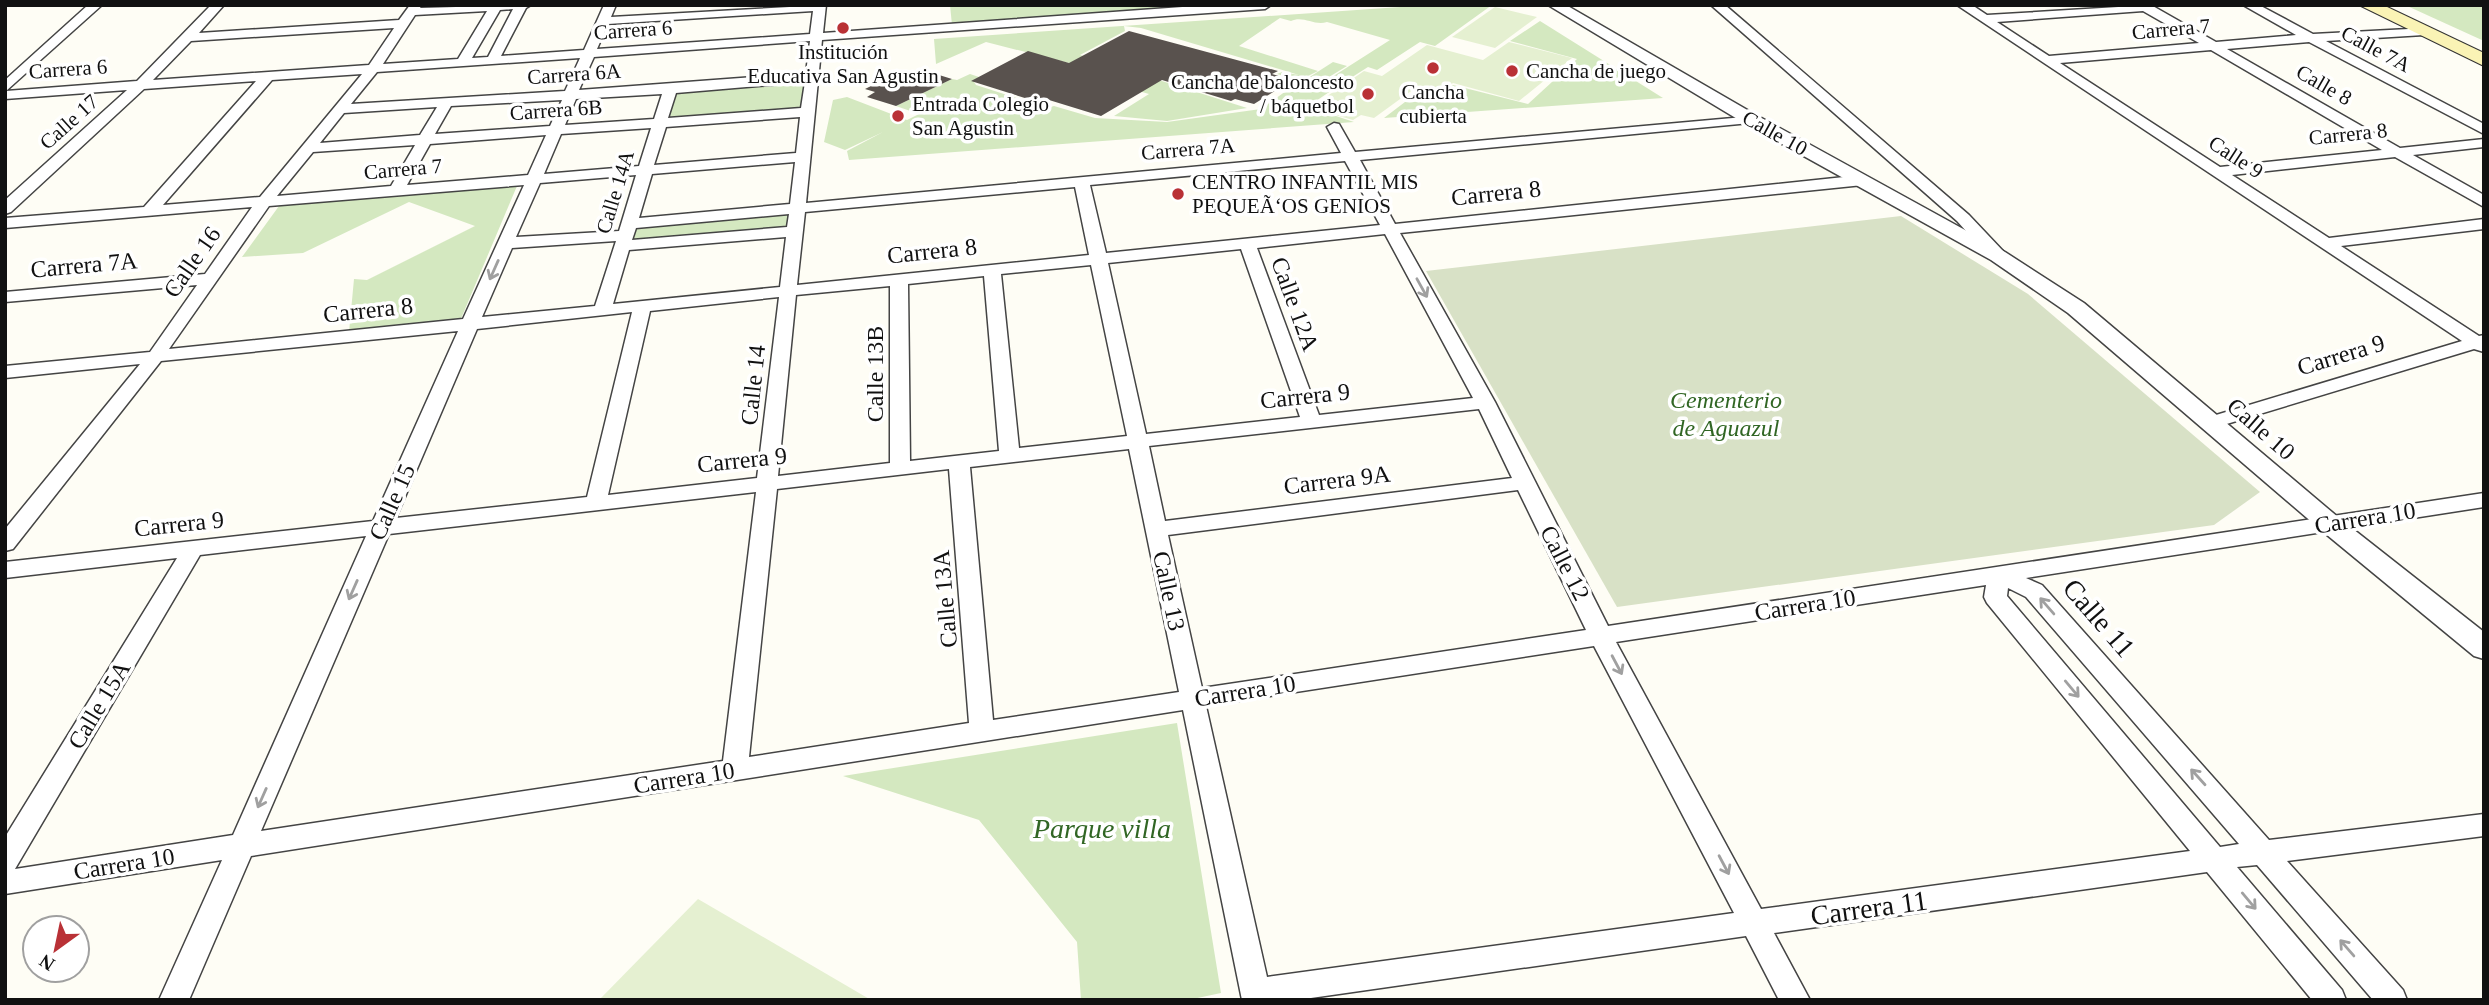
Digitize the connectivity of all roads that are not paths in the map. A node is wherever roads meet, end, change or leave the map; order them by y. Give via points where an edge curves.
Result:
1 (96, 5) edge
2 (218, 5) edge
3 (523, 5) edge
4 (1265, 5) edge
5 (1555, 5) edge
6 (1717, 5) edge
7 (1963, 5) edge
8 (2249, 5) edge
9 (2368, 5) edge
10 (2390, 5) edge
11 (819, 6) edge
12 (2144, 6) edge
13 (496, 7) junction
14 (735, 9) edge
15 (696, 10) edge
16 (607, 13) edge
17 (409, 14) edge
18 (1983, 19) junction
19 (2424, 32) junction
20 (188, 37) junction
21 (816, 37) junction
22 (2310, 38) junction
23 (2216, 46) junction
24 (2484, 49) edge
25 (588, 54) junction
26 (2047, 60) junction
27 (2484, 60) edge
28 (492, 61) junction
29 (462, 63) junction
30 (372, 69) junction
31 (267, 76) junction
32 (812, 77) junction
33 (141, 85) junction
34 (5, 87) edge
35 (670, 89) junction
36 (5, 95) edge
37 (570, 95) junction
38 (446, 103) junction
39 (340, 109) junction
40 (808, 113) junction
41 (1750, 119) junction
42 (660, 124) junction
43 (1334, 127) dead end
44 (2484, 130) edge
45 (554, 132) junction
46 (425, 139) junction
47 (2484, 142) edge
48 (307, 148) junction
49 (2397, 152) junction
50 (803, 157) junction
51 (1348, 157) junction
52 (646, 170) junction
53 (2217, 172) junction
54 (533, 180) junction
55 (1863, 180) junction
56 (1082, 181) junction
57 (396, 191) junction
58 (264, 202) junction
59 (2484, 202) edge
60 (797, 208) junction
61 (5, 209) edge
62 (149, 211) junction
63 (5, 223) edge
64 (2484, 224) edge
65 (1389, 229) junction
66 (795, 231) junction
67 (626, 235) junction
68 (506, 243) junction
69 (1247, 243) junction
70 (2326, 243) junction
71 (1998, 256) junction
72 (1098, 258) junction
73 (992, 270) junction
74 (209, 279) junction
75 (899, 279) junction
76 (788, 290) junction
77 (5, 297) edge
78 (643, 305) junction
79 (603, 309) junction
80 (471, 323) junction
81 (2481, 343) edge
82 (155, 357) junction
83 (5, 372) edge
84 (1485, 402) junction
85 (1312, 422) junction
86 (2213, 422) junction
87 (1138, 442) junction
88 (1010, 456) junction
89 (959, 462) junction
90 (900, 469) junction
91 (1525, 483) junction
92 (767, 484) junction
93 (2484, 500) edge
94 (596, 503) junction
95 (2330, 524) junction
96 (381, 528) junction
97 (1156, 529) junction
98 (5, 544) edge
99 (193, 549) junction
100 (5, 570) edge
101 (1998, 575) junction
102 (1601, 636) junction
103 (2484, 648) edge
104 (1192, 699) junction
105 (982, 732) junction
106 (736, 770) junction
107 (2484, 825) edge
108 (241, 846) junction
109 (2264, 852) junction
110 (2214, 859) junction
111 (5, 861) edge
112 (5, 882) edge
113 (1755, 925) junction
114 (1256, 996) edge
115 (174, 1000) edge
116 (1796, 1000) edge
117 (2331, 1000) edge
118 (2392, 1000) edge

1 - 34 street
2 - 20 street, Calle 17
3 - 13 street
3 - 28 street
4 - 21 street, Carrera 6
5 - 41 street, Calle 10
6 - 71 street, Calle 10 via 1963,218
7 - 18 street, Calle 9
8 - 22 street, Calle 7A
9 - 19 main road
10 - 24 main road
11 - 14 street
11 - 21 street, Calle 14
12 - 18 street
12 - 23 street, Calle 8
13 - 17 street
13 - 29 street
14 - 15 street
15 - 16 street
16 - 25 street, Calle 15
17 - 20 street
17 - 30 street, Calle 16
18 - 26 street, Calle 9
19 - 22 street, Carrera 7
19 - 27 main road
20 - 33 street, Calle 17
21 - 25 street, Carrera 6
21 - 32 street, Calle 14
22 - 23 street, Carrera 7
22 - 44 street, Calle 7A
23 - 26 street, Carrera 7
23 - 49 street, Calle 8
25 - 28 street, Carrera 6
25 - 37 street, Calle 15
26 - 53 street, Calle 9
28 - 29 street, Carrera 6
29 - 30 street, Carrera 6
30 - 31 street, Carrera 6
30 - 39 street, Calle 16
31 - 33 street, Carrera 6
31 - 62 street
32 - 35 street, Carrera 6A
32 - 40 street, Calle 14
33 - 36 street, Carrera 6
33 - 61 street, Calle 17
35 - 37 street, Carrera 6A
35 - 42 street, Calle 14A
37 - 38 street, Carrera 6A
37 - 45 street, Calle 15
38 - 39 street, Carrera 6A
38 - 46 street
39 - 48 street, Calle 16
40 - 42 street, Carrera 6B
40 - 50 street, Calle 14
41 - 51 street, Carrera 7A
41 - 55 street, Calle 10
42 - 45 street, Carrera 6B
42 - 52 street, Calle 14A
43 - 51 street, Calle 12
45 - 46 street, Carrera 6B
45 - 54 street, Calle 15
46 - 48 street, Carrera 6B
46 - 57 street
47 - 49 street, Carrera 8
48 - 58 street, Calle 16
49 - 53 street, Carrera 8
49 - 59 street, Calle 8
50 - 52 street, Carrera 7
50 - 60 street, Calle 14
51 - 56 street, Carrera 7A
51 - 65 street, Calle 12
52 - 54 street, Carrera 7
52 - 67 street, Calle 14A
53 - 70 street, Calle 9
54 - 57 street, Carrera 7
54 - 68 street, Calle 15
55 - 65 street, Carrera 8
55 - 71 street, Calle 10
56 - 60 street, Carrera 7A
56 - 72 street, Calle 13
57 - 58 street, Carrera 7
58 - 62 street, Carrera 7
58 - 74 street, Calle 16
60 - 66 street, Calle 14
60 - 67 street, Carrera 7A
62 - 63 street, Carrera 7
64 - 70 street
65 - 69 street, Carrera 8
65 -> 84 street, Calle 12
66 - 67 street, Carrera 7A
66 - 76 street, Calle 14
67 - 68 street, Carrera 7A
67 - 79 street, Calle 14A
68 -> 80 street, Calle 15
69 - 72 street, Carrera 8
69 - 85 street, Calle 12A
70 - 81 street, Calle 9
71 - 86 street, Calle 10 via 2076,308
72 - 73 street, Carrera 8
72 - 87 street, Calle 13
73 - 75 street, Carrera 8
73 - 88 street
74 - 77 street, Carrera 7A
74 - 82 street, Calle 16
75 - 76 street, Carrera 8
75 - 90 street, Calle 13B
76 - 78 street, Carrera 8
76 - 92 street, Calle 14
78 - 79 street, Carrera 8
78 - 94 street
79 - 80 street, Carrera 8
80 - 82 street, Carrera 8
80 - 96 street, Calle 15
81 - 86 street, Carrera 9
82 - 83 street, Carrera 8
82 - 98 street, Calle 16
84 - 85 street, Carrera 9
84 - 91 street, Calle 12
85 - 87 street, Carrera 9
86 - 95 street, Calle 10
87 - 88 street, Carrera 9
87 - 97 street, Calle 13
88 - 89 street, Carrera 9
89 - 90 street, Carrera 9
89 - 105 street, Calle 13A
90 - 92 street, Carrera 9
91 - 97 street, Carrera 9A
91 - 102 street, Calle 12
92 - 94 street, Carrera 9
92 - 106 street, Calle 14
93 - 95 street, Carrera 10
94 - 96 street, Carrera 9
95 - 101 street, Carrera 10
95 - 103 street, Calle 10
96 - 99 street, Carrera 9
96 -> 108 street, Calle 15
97 - 104 street, Calle 13
99 - 100 street, Carrera 9
99 - 111 street, Calle 15A
101 - 102 street, Carrera 10
109 -> 101 street, Calle 11 via 2034,591
101 -> 110 street via 1995,597
102 - 104 street, Carrera 10
102 -> 113 street, Calle 12
104 - 105 street, Carrera 10
104 - 114 street, Calle 13
105 - 106 street, Carrera 10
106 - 108 street, Carrera 10
107 - 109 street, Carrera 11
108 - 112 street, Carrera 10
108 - 115 street, Calle 15
109 - 110 street, Carrera 11
118 -> 109 street, Calle 11
110 - 113 street, Carrera 11
110 -> 117 street
113 - 114 street, Carrera 11
113 - 116 street, Calle 12

